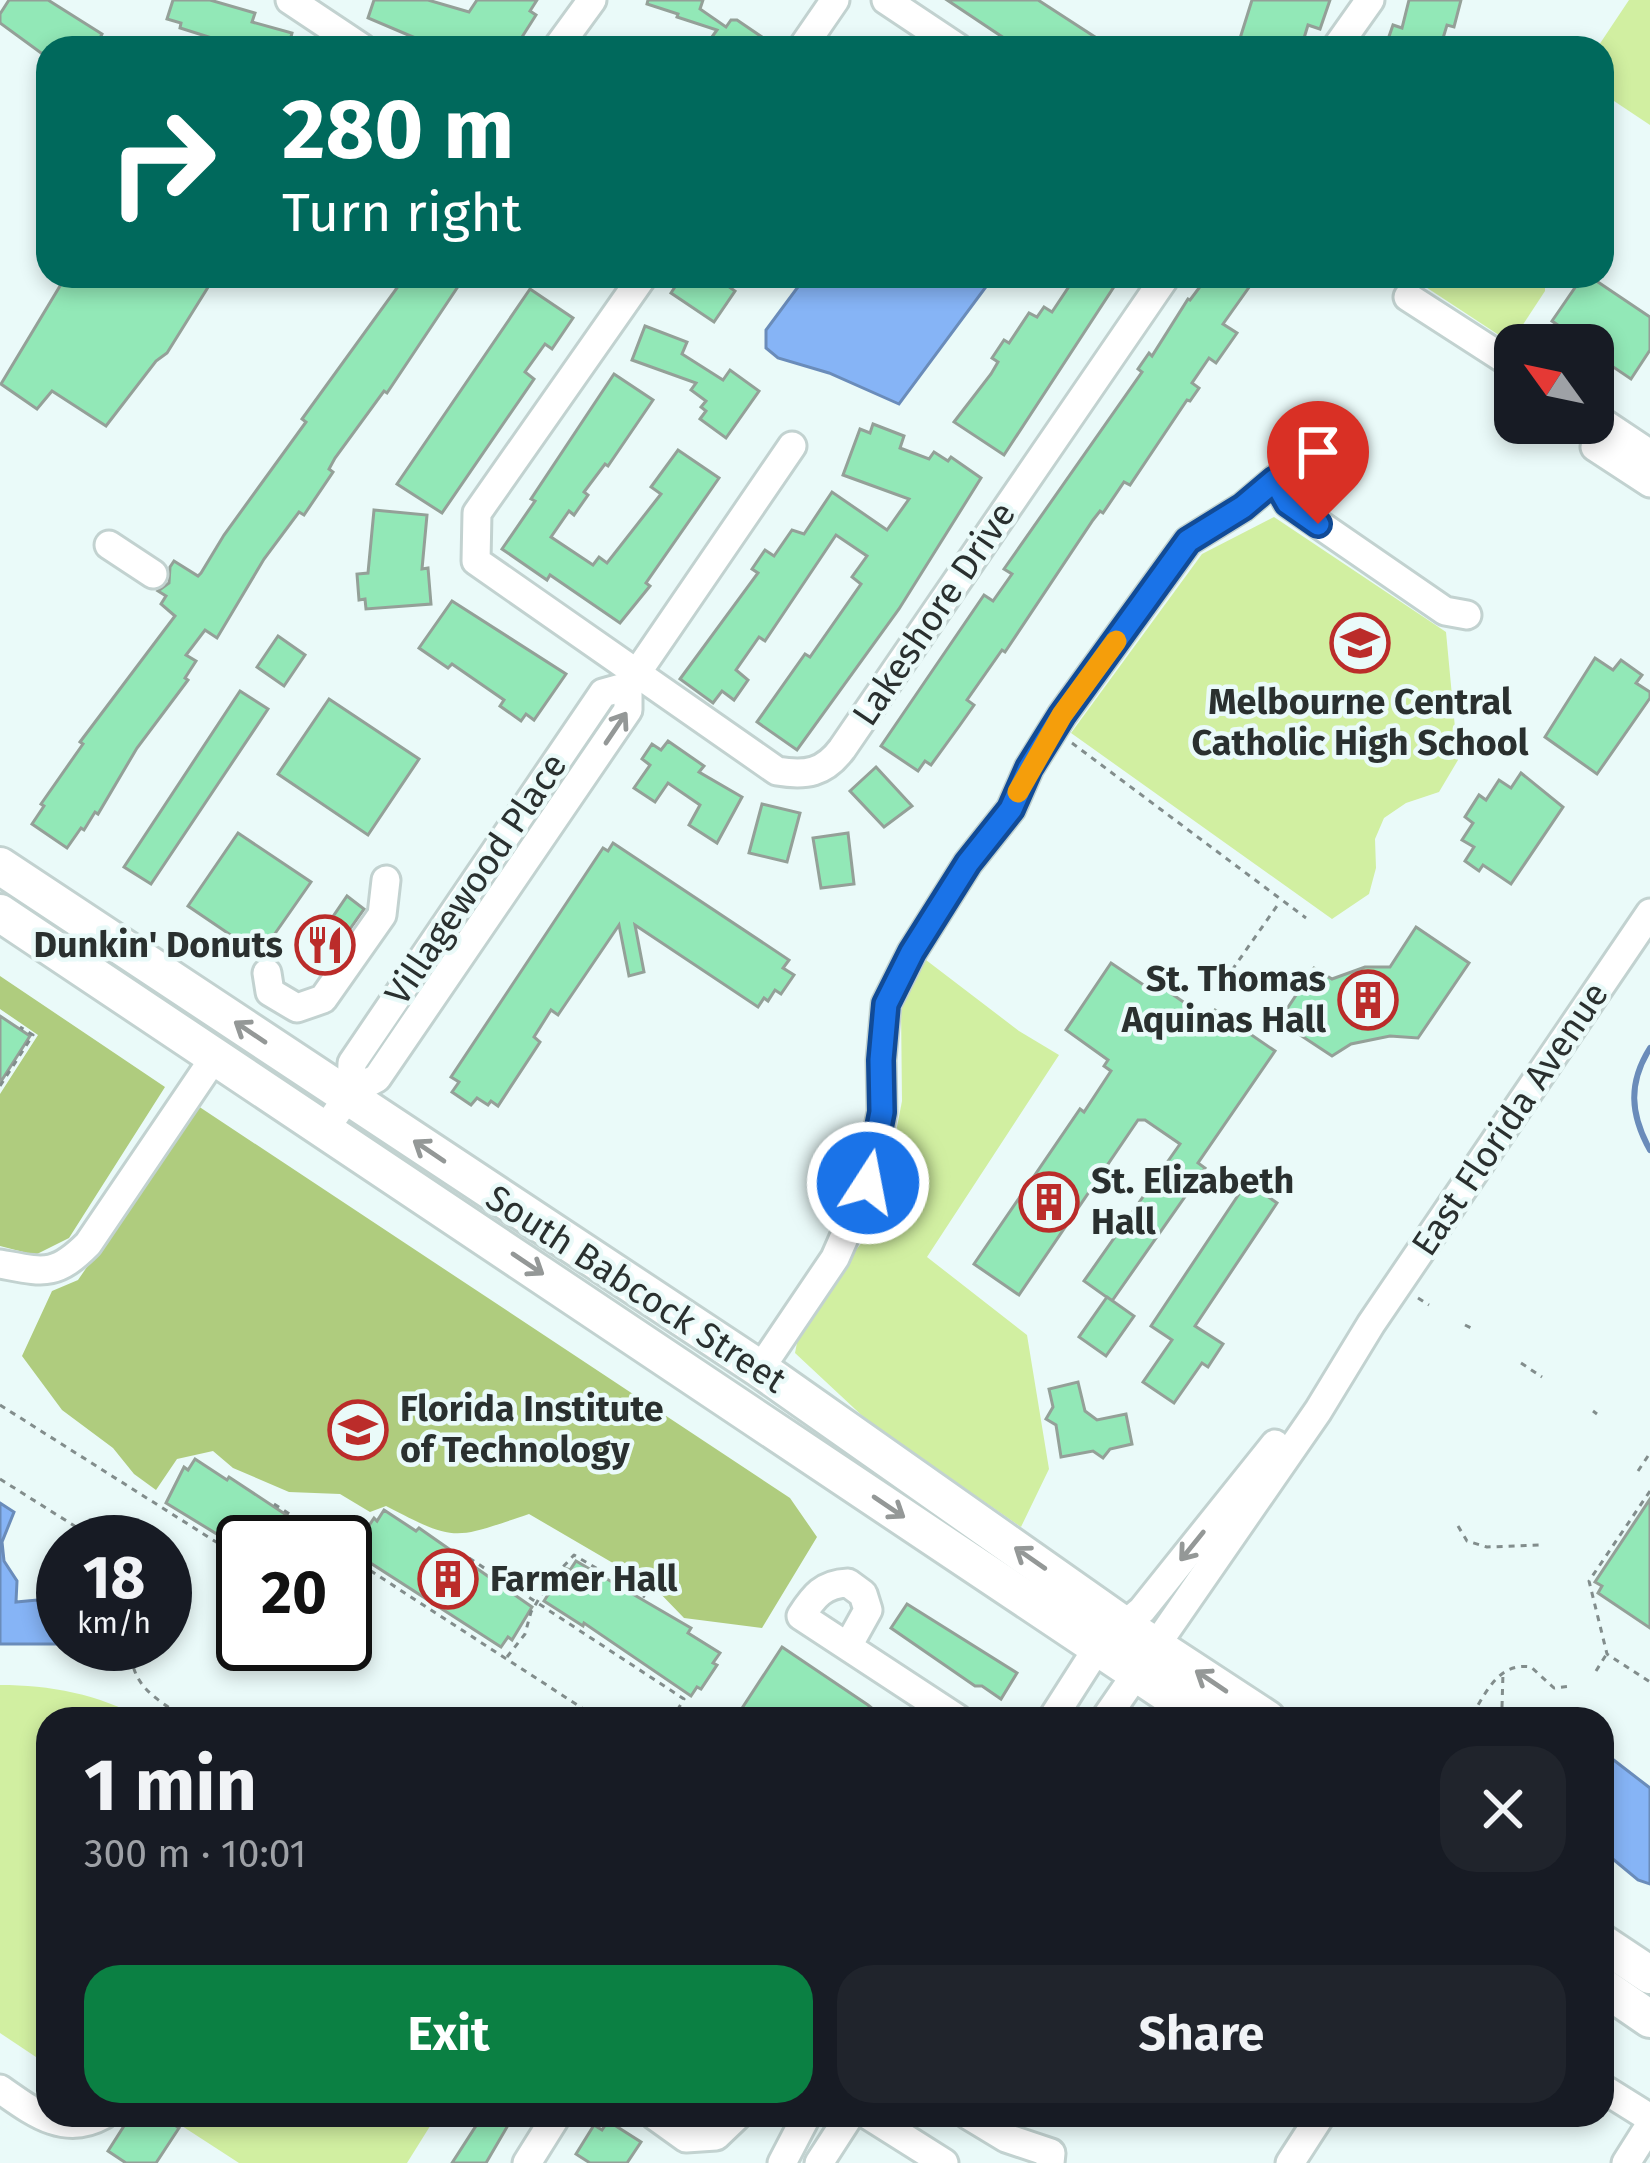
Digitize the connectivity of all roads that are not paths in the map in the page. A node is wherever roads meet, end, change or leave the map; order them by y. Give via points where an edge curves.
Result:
1 (290, 0) edge
2 (592, 0) edge
3 (835, 0) edge
4 (886, 0) edge
5 (1370, 0) edge
6 (344, 36) edge
7 (566, 36) edge
8 (810, 36) edge
9 (940, 36) edge
10 (1344, 36) edge
11 (635, 288) edge
12 (1158, 288) edge
13 (1408, 297) dead end
14 (1494, 352) edge
15 (1614, 430) edge
16 (792, 446) dead end
17 (1595, 447) dead end
18 (1650, 454) edge
19 (1650, 483) edge
20 (109, 545) dead end
21 (153, 574) dead end
22 (1467, 615) dead end
23 (631, 680) junction
24 (526, 806) junction
25 (550, 823) junction
26 (0, 866) edge
27 (386, 880) dead end
28 (0, 913) edge
29 (1650, 913) edge
30 (267, 974) dead end
31 (216, 1055) junction
32 (349, 1094) junction
33 (326, 1128) junction
34 (0, 1264) edge
35 (760, 1369) junction
36 (848, 1646) dead end
37 (1128, 1648) junction
38 (940, 1707) edge
39 (1065, 1707) edge
40 (1109, 1707) edge
41 (1192, 1707) edge
42 (1244, 1707) edge
43 (1614, 1950) edge
44 (1650, 1975) edge
45 (1614, 1994) edge
46 (1650, 2019) edge
47 (0, 2089) edge
48 (1614, 2096) edge
49 (36, 2113) edge
50 (1650, 2121) edge
51 (550, 2127) edge
52 (671, 2127) edge
53 (725, 2127) edge
54 (801, 2127) edge
55 (842, 2127) edge
56 (887, 2127) edge
57 (988, 2127) edge
58 (1313, 2127) edge
59 (1050, 2158) edge
60 (527, 2163) edge
61 (782, 2163) edge
62 (819, 2163) edge
63 (944, 2163) edge
64 (1290, 2163) edge
65 (1626, 2163) edge

1 - 6 street
2 - 7 street
3 - 8 street
4 - 9 street
5 - 10 street
11 - 23 street via 477,513 476,560
12 - 23 street, Lakeshore Drive via 826,767 777,771
13 - 14 street
15 - 18 street
16 - 23 street, Villagewood Place
17 - 19 street
20 - 21 street
22 - 35 street via 1444,611 1288,503 1275,480 1188,541 1055,728 1011,809 912,952 886,1004 882,1112 868,1183 835,1258
23 - 24 street, Villagewood Place via 603,693
25 -> 23 street, Villagewood Place via 628,710
24 - 25 street
24 - 32 street, Villagewood Place via 352,1063
25 - 32 street, Villagewood Place via 376,1078
32 -> 26 main road, South Babcock Street
27 - 30 street via 382,915 323,999 284,1004 270,992
28 - 31 main road, South Babcock Street
29 - 37 street, East Florida Avenue via 1371,1324
31 - 33 main road, South Babcock Street
31 - 34 street via 88,1244 65,1266
32 - 33 street, Villagewood Place
35 -> 32 main road, South Babcock Street
33 -> 37 main road, South Babcock Street
37 -> 35 main road, South Babcock Street
36 - 38 street
37 - 39 street
37 - 40 street
37 - 41 main road, South Babcock Street
42 -> 37 main road, South Babcock Street
43 - 44 main road
45 - 46 main road
47 - 49 street
48 - 50 street
50 - 65 street
51 - 60 street
52 - 53 street via 686,2138 716,2136
54 - 61 street
55 - 62 street
56 - 63 street
57 - 59 street
58 - 64 street

